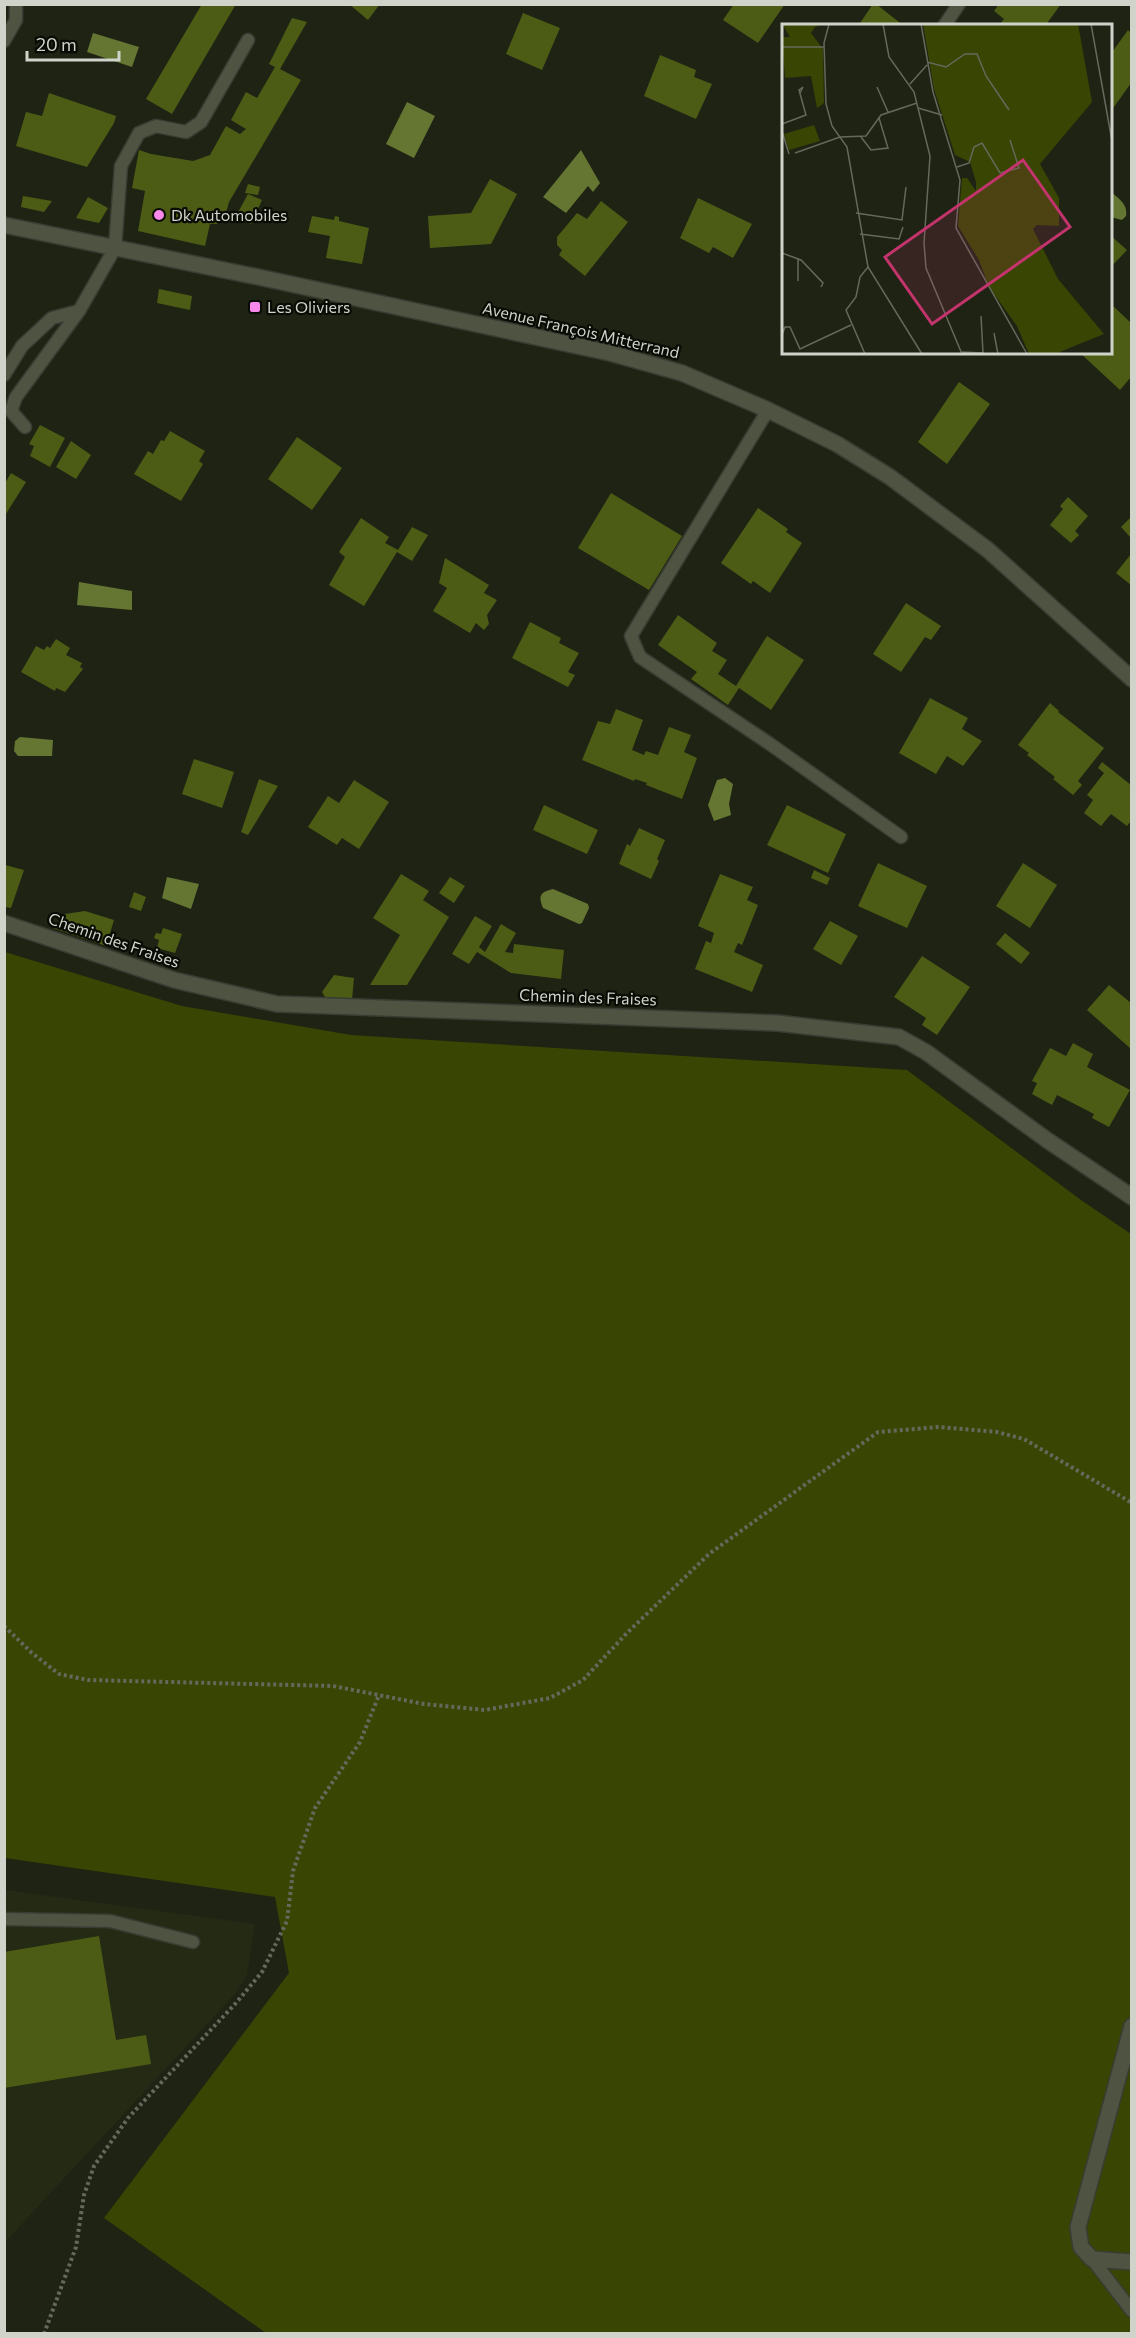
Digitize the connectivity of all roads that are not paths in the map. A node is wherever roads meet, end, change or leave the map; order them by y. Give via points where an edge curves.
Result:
1 (16, 4) edge
2 (959, 4) edge
3 (945, 24) edge
4 (248, 40) dead end
5 (4, 41) edge
6 (4, 225) edge
7 (115, 248) junction
8 (79, 311) junction
9 (4, 375) edge
10 (768, 410) junction
11 (25, 427) dead end
12 (1131, 679) edge
13 (901, 837) dead end
14 (4, 923) edge
15 (1131, 1197) edge
16 (4, 1919) edge
17 (193, 1942) dead end
18 (1131, 2026) edge
19 (1092, 2259) junction
20 (1131, 2262) edge
21 (1131, 2311) edge

1 - 5 lane via 16,20
2 - 3 lane
4 - 7 lane via 201,122 186,132 156,126 139,133 121,166
6 - 7 street, Avenue François Mitterrand
7 - 8 lane
7 - 10 street, Avenue François Mitterrand via 610,353 682,373
8 - 9 lane via 52,318 22,346
8 - 11 lane via 16,397 11,411
10 - 12 street, Avenue François Mitterrand via 837,444 890,477 988,550
10 - 13 lane via 631,636 640,657
14 - 15 street, Chemin des Fraises via 174,980 277,1004 777,1023 899,1037
16 - 17 lane via 110,1921
18 - 19 street via 1078,2227 1081,2247
19 - 20 street
19 - 21 lane

